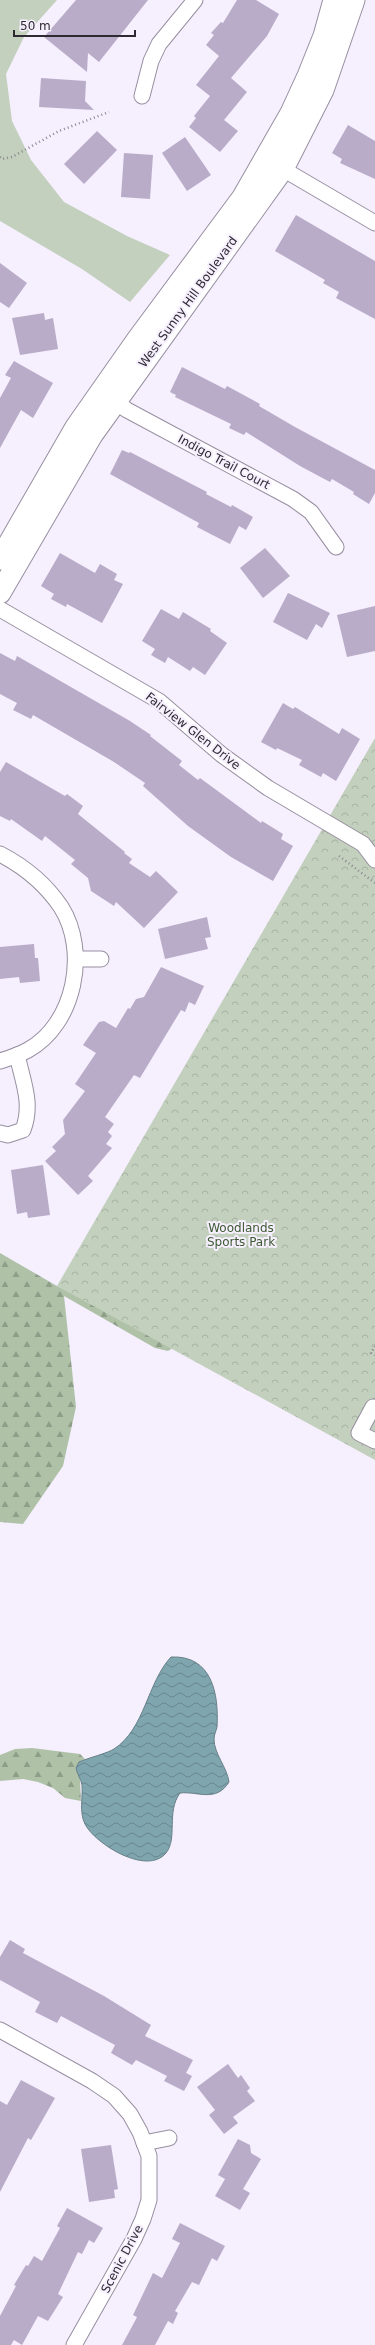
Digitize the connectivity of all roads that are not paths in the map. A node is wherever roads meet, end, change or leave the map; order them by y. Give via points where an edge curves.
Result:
1 (195, 0) edge
2 (334, 0) edge
3 (354, 0) edge
4 (142, 96) dead end
5 (274, 164) junction
6 (375, 223) edge
7 (108, 397) junction
8 (336, 547) dead end
9 (0, 559) edge
10 (0, 593) edge
11 (0, 609) edge
12 (369, 845) edge
13 (0, 854) edge
14 (375, 860) edge
15 (76, 959) junction
16 (101, 959) dead end
17 (17, 1055) junction
18 (0, 1061) edge
19 (0, 1133) edge
20 (374, 1407) edge
21 (375, 1441) edge
22 (0, 2030) edge
23 (169, 2138) dead end
24 (144, 2143) junction
25 (74, 2345) edge

1 - 4 street via 159,44 151,61
2 - 5 street, West Sunny Hill Boulevard via 324,36
3 - 5 street, West Sunny Hill Boulevard via 323,90
5 - 6 street
5 - 7 street, West Sunny Hill Boulevard
7 - 8 street, Indigo Trail Court via 293,499 311,512
7 - 9 street, West Sunny Hill Boulevard via 76,427
7 - 10 street, West Sunny Hill Boulevard via 92,435
11 - 12 street, Fairview Glen Drive via 139,688 159,701 222,755 268,788
12 - 14 street, Fairview Glen Drive
13 - 15 street via 35,876 62,908 73,937
15 - 16 street
15 - 17 street via 72,986 56,1023 29,1050
17 - 18 street
17 - 19 street via 29,1111 23,1130 8,1135
20 - 21 street via 359,1433
22 - 24 street, Scenic Drive via 114,2096 130,2114
23 - 24 street
24 - 25 street, Scenic Drive via 150,2176 143,2219

